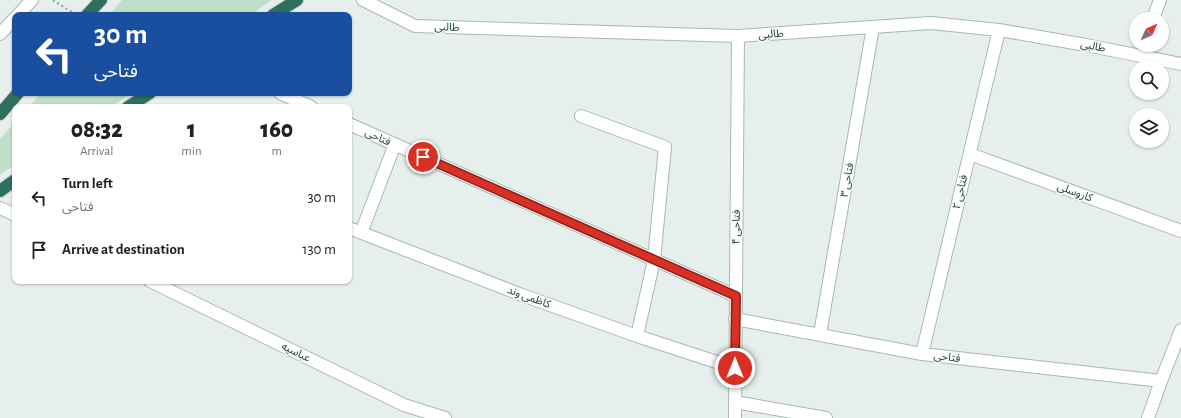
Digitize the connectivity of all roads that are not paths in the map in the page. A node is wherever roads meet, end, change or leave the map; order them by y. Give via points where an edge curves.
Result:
1 (32, 0) edge
2 (101, 0) edge
3 (297, 0) edge
4 (363, 0) edge
5 (1160, 0) edge
6 (21, 12) edge
7 (90, 12) edge
8 (278, 12) edge
9 (1156, 12) edge
10 (12, 21) edge
11 (874, 27) junction
12 (999, 30) junction
13 (0, 34) edge
14 (738, 36) junction
15 (1129, 49) edge
16 (1147, 52) edge
17 (1181, 64) edge
18 (15, 96) edge
19 (145, 96) edge
20 (287, 96) edge
21 (133, 104) edge
22 (304, 104) edge
23 (0, 114) edge
24 (581, 116) dead end
25 (352, 125) edge
26 (394, 144) junction
27 (970, 154) junction
28 (12, 182) edge
29 (0, 191) edge
30 (0, 208) edge
31 (12, 214) edge
32 (352, 229) edge
33 (1181, 231) edge
34 (362, 233) junction
35 (654, 260) junction
36 (156, 284) edge
37 (736, 296) junction
38 (735, 319) junction
39 (1181, 330) edge
40 (820, 334) junction
41 (637, 336) junction
42 (922, 354) junction
43 (735, 368) junction
44 (1161, 382) junction
45 (735, 402) junction
46 (445, 418) edge
47 (735, 418) edge
48 (826, 418) edge
49 (1148, 418) edge

1 - 6 street
2 - 7 highway
3 - 8 highway
4 - 14 street, طالبی via 415,26
5 - 9 street
10 - 13 street
11 - 12 street, طالبی via 930,23
11 - 14 street, طالبی
11 - 40 street, فتاحی ۳
12 - 15 street, طالبی via 1086,45
12 - 27 street, فتاحی ۲
14 - 37 street, فتاحی ۴
16 - 17 street, طالبی
18 - 23 highway
19 - 21 highway
20 - 22 street
24 - 35 street via 665,148
25 - 26 street, فتاحی
26 - 34 street
26 - 35 street, فتاحی
27 - 33 street, کاروسلی
27 - 42 street, فتاحی ۲
28 - 29 highway
30 - 31 street
32 - 34 street, کاظمی وند
34 - 41 street, کاظمی وند
35 - 37 street, فتاحی
35 - 41 street
36 - 46 street, عباسیه via 404,405
37 - 38 street, فتاحی ۴
38 - 40 street, فتاحی
38 - 43 street, فتاحی ۴
39 - 44 street
40 - 42 street, فتاحی
41 - 43 street, کاظمی وند
42 - 44 street, فتاحی
43 - 45 street, فتاحی ۴
44 - 49 street
45 - 47 street, فتاحی ۴
45 - 48 street

